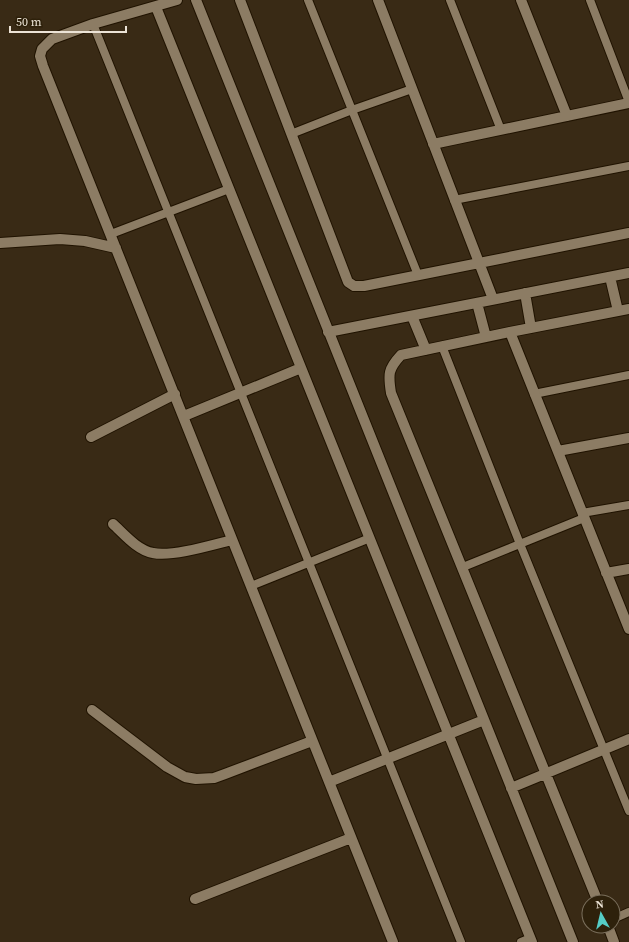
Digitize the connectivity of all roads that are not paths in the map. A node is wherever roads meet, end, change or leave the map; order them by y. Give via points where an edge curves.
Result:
1 (177, 0) edge
2 (196, 0) edge
3 (240, 0) edge
4 (308, 0) edge
5 (378, 0) edge
6 (450, 0) edge
7 (521, 0) edge
8 (590, 0) edge
9 (156, 7) junction
10 (93, 24) junction
11 (412, 90) junction
12 (629, 102) edge
13 (352, 110) junction
14 (567, 116) junction
15 (501, 130) junction
16 (291, 134) junction
17 (433, 144) junction
18 (629, 166) edge
19 (229, 189) junction
20 (454, 200) junction
21 (170, 212) junction
22 (629, 233) edge
23 (111, 234) junction
24 (0, 243) edge
25 (116, 248) junction
26 (479, 263) junction
27 (629, 273) edge
28 (418, 275) junction
29 (610, 276) junction
30 (525, 293) junction
31 (493, 299) junction
32 (477, 303) junction
33 (629, 309) edge
34 (618, 311) junction
35 (412, 316) junction
36 (531, 328) junction
37 (328, 332) junction
38 (510, 332) junction
39 (486, 337) junction
40 (442, 346) junction
41 (426, 350) junction
42 (301, 368) junction
43 (629, 375) edge
44 (242, 393) junction
45 (175, 394) junction
46 (534, 394) junction
47 (184, 416) junction
48 (91, 437) dead end
49 (629, 438) edge
50 (558, 452) junction
51 (629, 504) edge
52 (583, 515) junction
53 (113, 524) dead end
54 (370, 538) junction
55 (232, 540) junction
56 (520, 544) junction
57 (309, 562) junction
58 (462, 567) junction
59 (629, 569) edge
60 (606, 573) junction
61 (251, 586) junction
62 (629, 629) edge
63 (92, 710) dead end
64 (484, 720) junction
65 (449, 735) junction
66 (629, 739) edge
67 (312, 741) junction
68 (604, 750) junction
69 (386, 759) junction
70 (546, 774) junction
71 (329, 782) junction
72 (511, 788) junction
73 (629, 812) edge
74 (351, 838) junction
75 (595, 894) edge
76 (195, 899) dead end
77 (528, 941) edge
78 (393, 942) edge
79 (461, 942) edge
80 (573, 942) edge

1 - 9 street
2 - 37 street
3 - 16 street
4 - 13 lane
5 - 11 street
6 - 15 lane
7 - 14 street
8 - 12 lane
9 - 10 street
9 - 19 street
10 - 21 lane
10 - 23 street via 52,39 46,44 40,56
11 - 13 lane
11 - 17 street
12 - 14 street
13 - 16 lane
13 - 28 lane
14 - 15 street
15 - 17 street
16 - 28 street via 348,282 354,286 364,286
17 - 20 street
18 - 20 lane
19 - 21 lane
19 - 42 street
20 - 26 street
21 - 23 lane
21 - 44 lane
22 - 26 street
23 - 25 street
24 - 25 street via 60,239
25 - 45 street
26 - 28 street
26 - 31 street
27 - 29 street
29 - 30 street
29 - 34 street
30 - 31 street
30 - 36 street
31 - 32 street
32 - 35 street
32 - 39 street
33 - 34 street
34 - 36 street
35 - 37 street
35 - 41 street
36 - 38 street
37 - 64 street
38 - 39 street
38 - 46 street
39 - 40 street
40 - 41 street
40 - 56 lane
41 - 58 street via 401,355 390,366 391,392
42 - 44 street
42 - 54 street
43 - 46 lane
44 - 47 street
44 - 57 lane
45 - 47 street
45 - 48 street
46 - 50 street
47 - 55 street
49 - 50 street
50 - 52 street
51 - 52 lane
52 - 56 lane
52 - 60 street
53 - 55 street via 134,544 152,553 171,553
54 - 57 lane
54 - 65 street
55 - 61 street
56 - 58 lane
56 - 68 lane
57 - 61 lane
57 - 69 lane
58 - 70 street
59 - 60 street
60 - 62 street
61 - 67 street
63 - 67 street via 167,767 185,777 196,779 214,778
64 - 65 street
64 - 72 street
65 - 69 street
65 - 77 street
66 - 68 street
67 - 71 street
68 - 70 street
68 - 73 lane
69 - 71 street
69 - 79 lane
70 - 72 street
70 - 75 street
71 - 74 street
72 - 80 street
74 - 76 street
74 - 78 street

